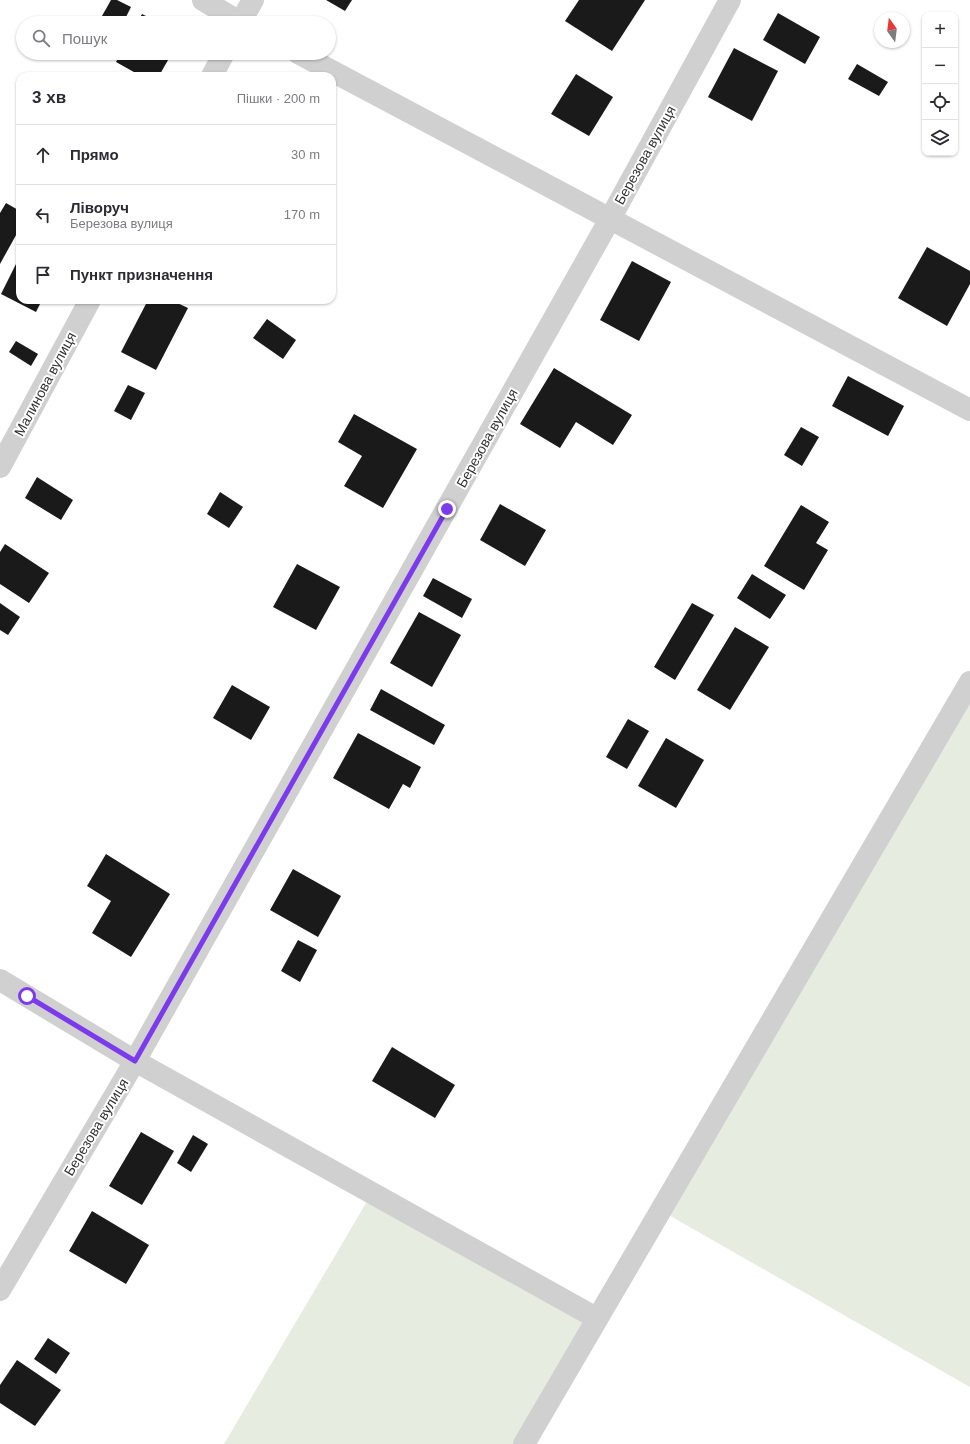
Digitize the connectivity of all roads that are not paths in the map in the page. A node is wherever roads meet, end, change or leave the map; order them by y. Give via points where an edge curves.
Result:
1 (203, 0) edge
2 (253, 0) edge
3 (730, 0) edge
4 (229, 16) edge
5 (245, 16) edge
6 (220, 60) edge
7 (311, 60) edge
8 (214, 72) edge
9 (334, 72) edge
10 (336, 73) edge
11 (610, 219) junction
12 (88, 304) edge
13 (970, 410) edge
14 (0, 467) edge
15 (970, 682) edge
16 (0, 980) edge
17 (135, 1061) junction
18 (0, 1290) edge
19 (591, 1315) dead end
20 (524, 1444) edge

1 - 4 street
2 - 5 street
3 - 11 street, Березова вулиця
6 - 8 street
7 - 9 street
10 - 11 street
11 - 13 street
11 - 17 street, Березова вулиця
12 - 14 street, Малинова вулиця
15 - 20 street
16 - 17 street
17 - 18 street, Березова вулиця
17 - 19 street

